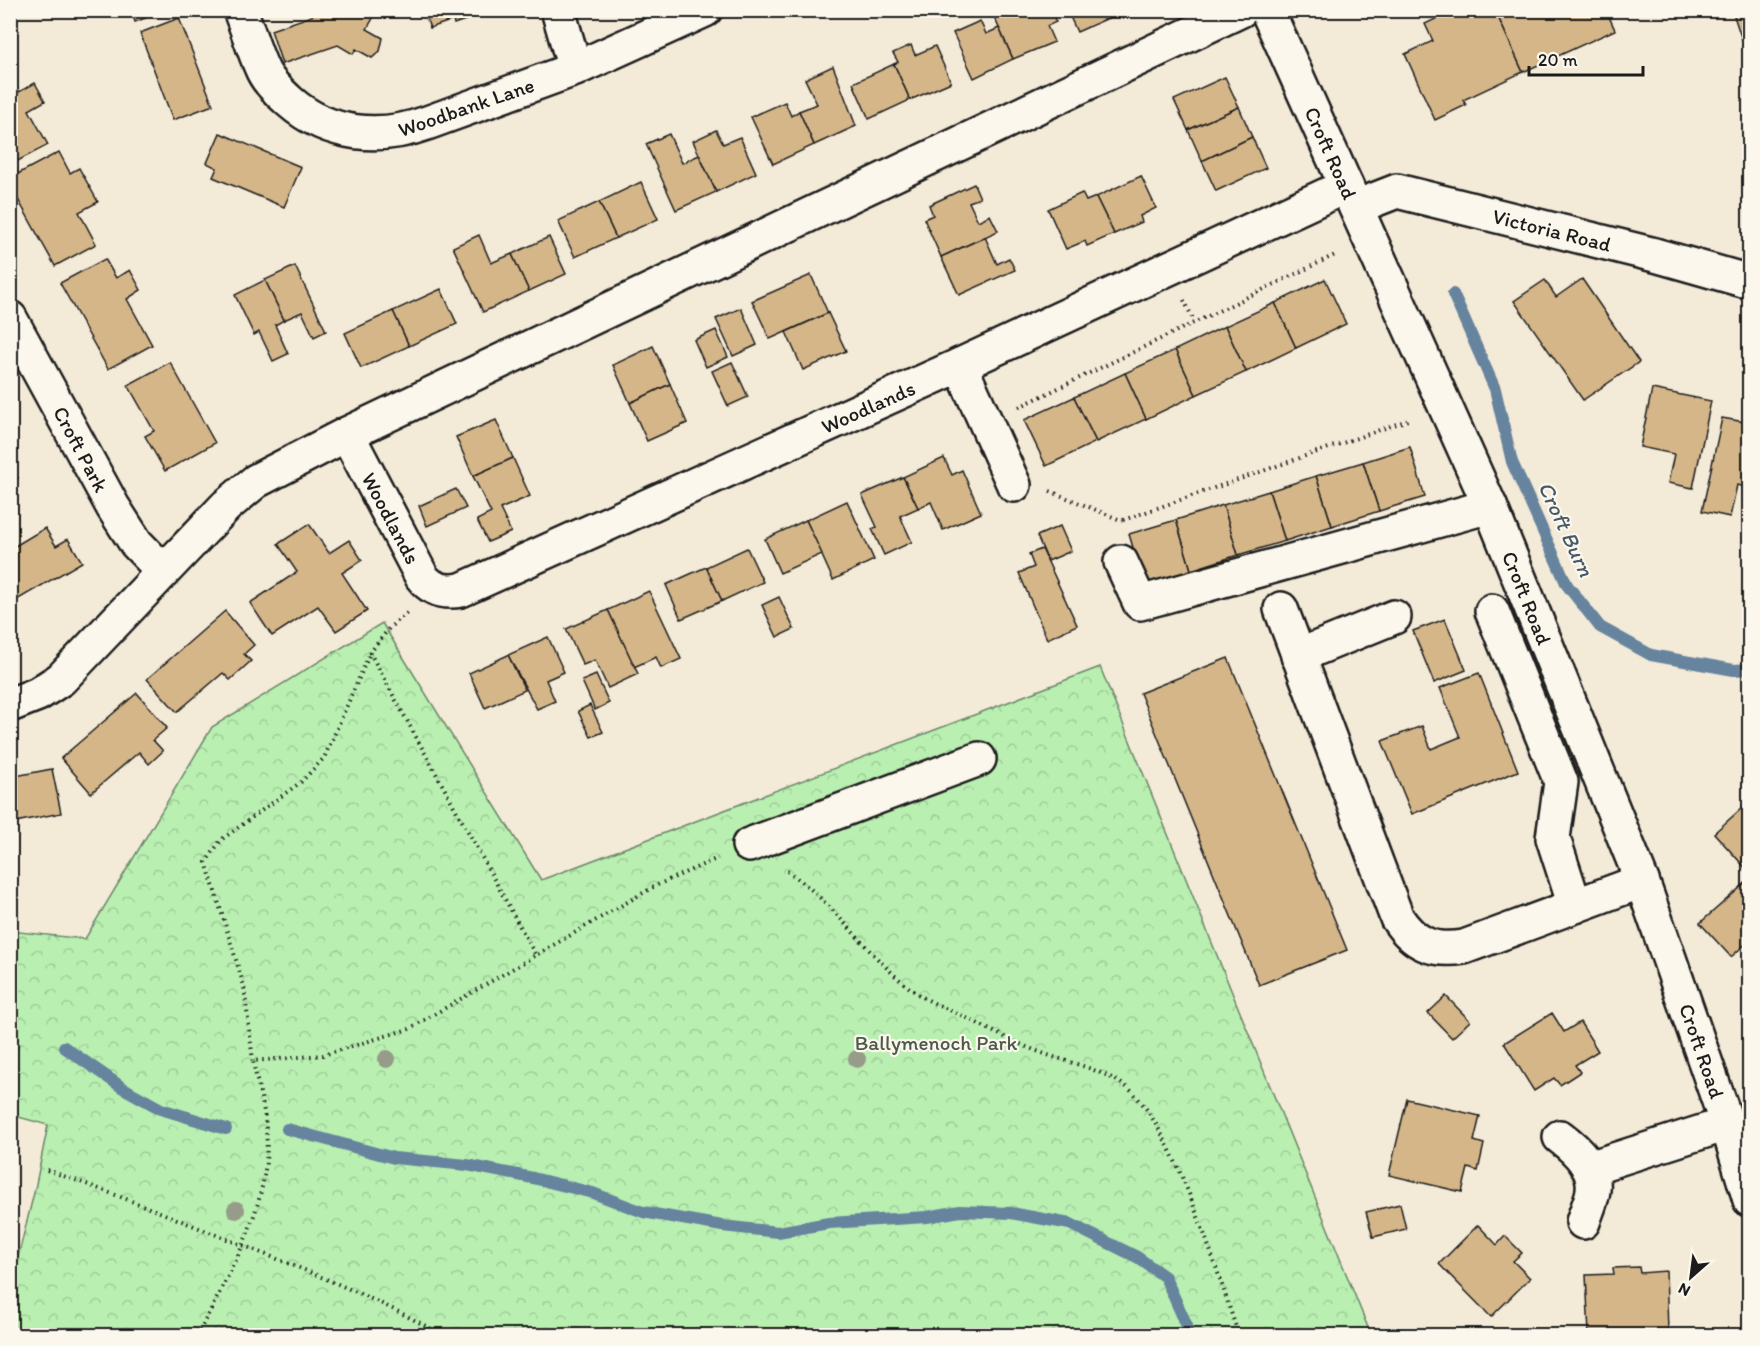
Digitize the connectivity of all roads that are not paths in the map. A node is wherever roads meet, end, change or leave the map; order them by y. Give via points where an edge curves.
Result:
1 (240, 10) edge
2 (558, 10) edge
3 (705, 10) edge
4 (1241, 10) edge
5 (1266, 10) edge
6 (575, 69) junction
7 (1351, 197) junction
8 (1749, 282) edge
9 (10, 318) edge
10 (960, 365) junction
11 (347, 434) junction
12 (1014, 485) road end
13 (1490, 506) junction
14 (1121, 562) road end
15 (163, 571) junction
16 (1281, 609) dead end
17 (1492, 611) dead end
18 (1394, 617) dead end
19 (1298, 656) junction
20 (10, 705) edge
21 (980, 759) dead end
22 (749, 845) road end
23 (1642, 881) junction
24 (1575, 906) junction
25 (1728, 1124) junction
26 (1560, 1137) dead end
27 (1588, 1168) junction
28 (1749, 1200) edge
29 (1583, 1222) dead end

1 - 6 street, Woodbank Lane via 263,72 279,92 319,121 364,134 407,130
2 - 6 street
3 - 6 street, Woodbank Lane
4 - 11 street
5 - 7 street, Croft Road
7 - 8 street, Victoria Road via 1396,191
7 - 10 street, Woodlands
7 - 13 street, Croft Road
9 - 15 street, Croft Park via 113,507 136,543
10 - 11 street, Woodlands via 462,590 442,591 426,583
10 - 12 street
11 - 15 street via 256,481
13 - 14 street via 1140,603
13 - 23 street, Croft Road
15 - 20 street via 61,679
16 - 19 street
17 - 24 street via 1561,782 1553,838
18 - 19 street
19 - 24 street via 1397,918 1416,941 1447,950 1464,947
21 - 22 street
23 - 24 street
23 - 25 street, Croft Road
25 - 27 street
25 - 28 street, Croft Road
26 - 27 street via 1577,1150
27 - 29 street via 1593,1189

